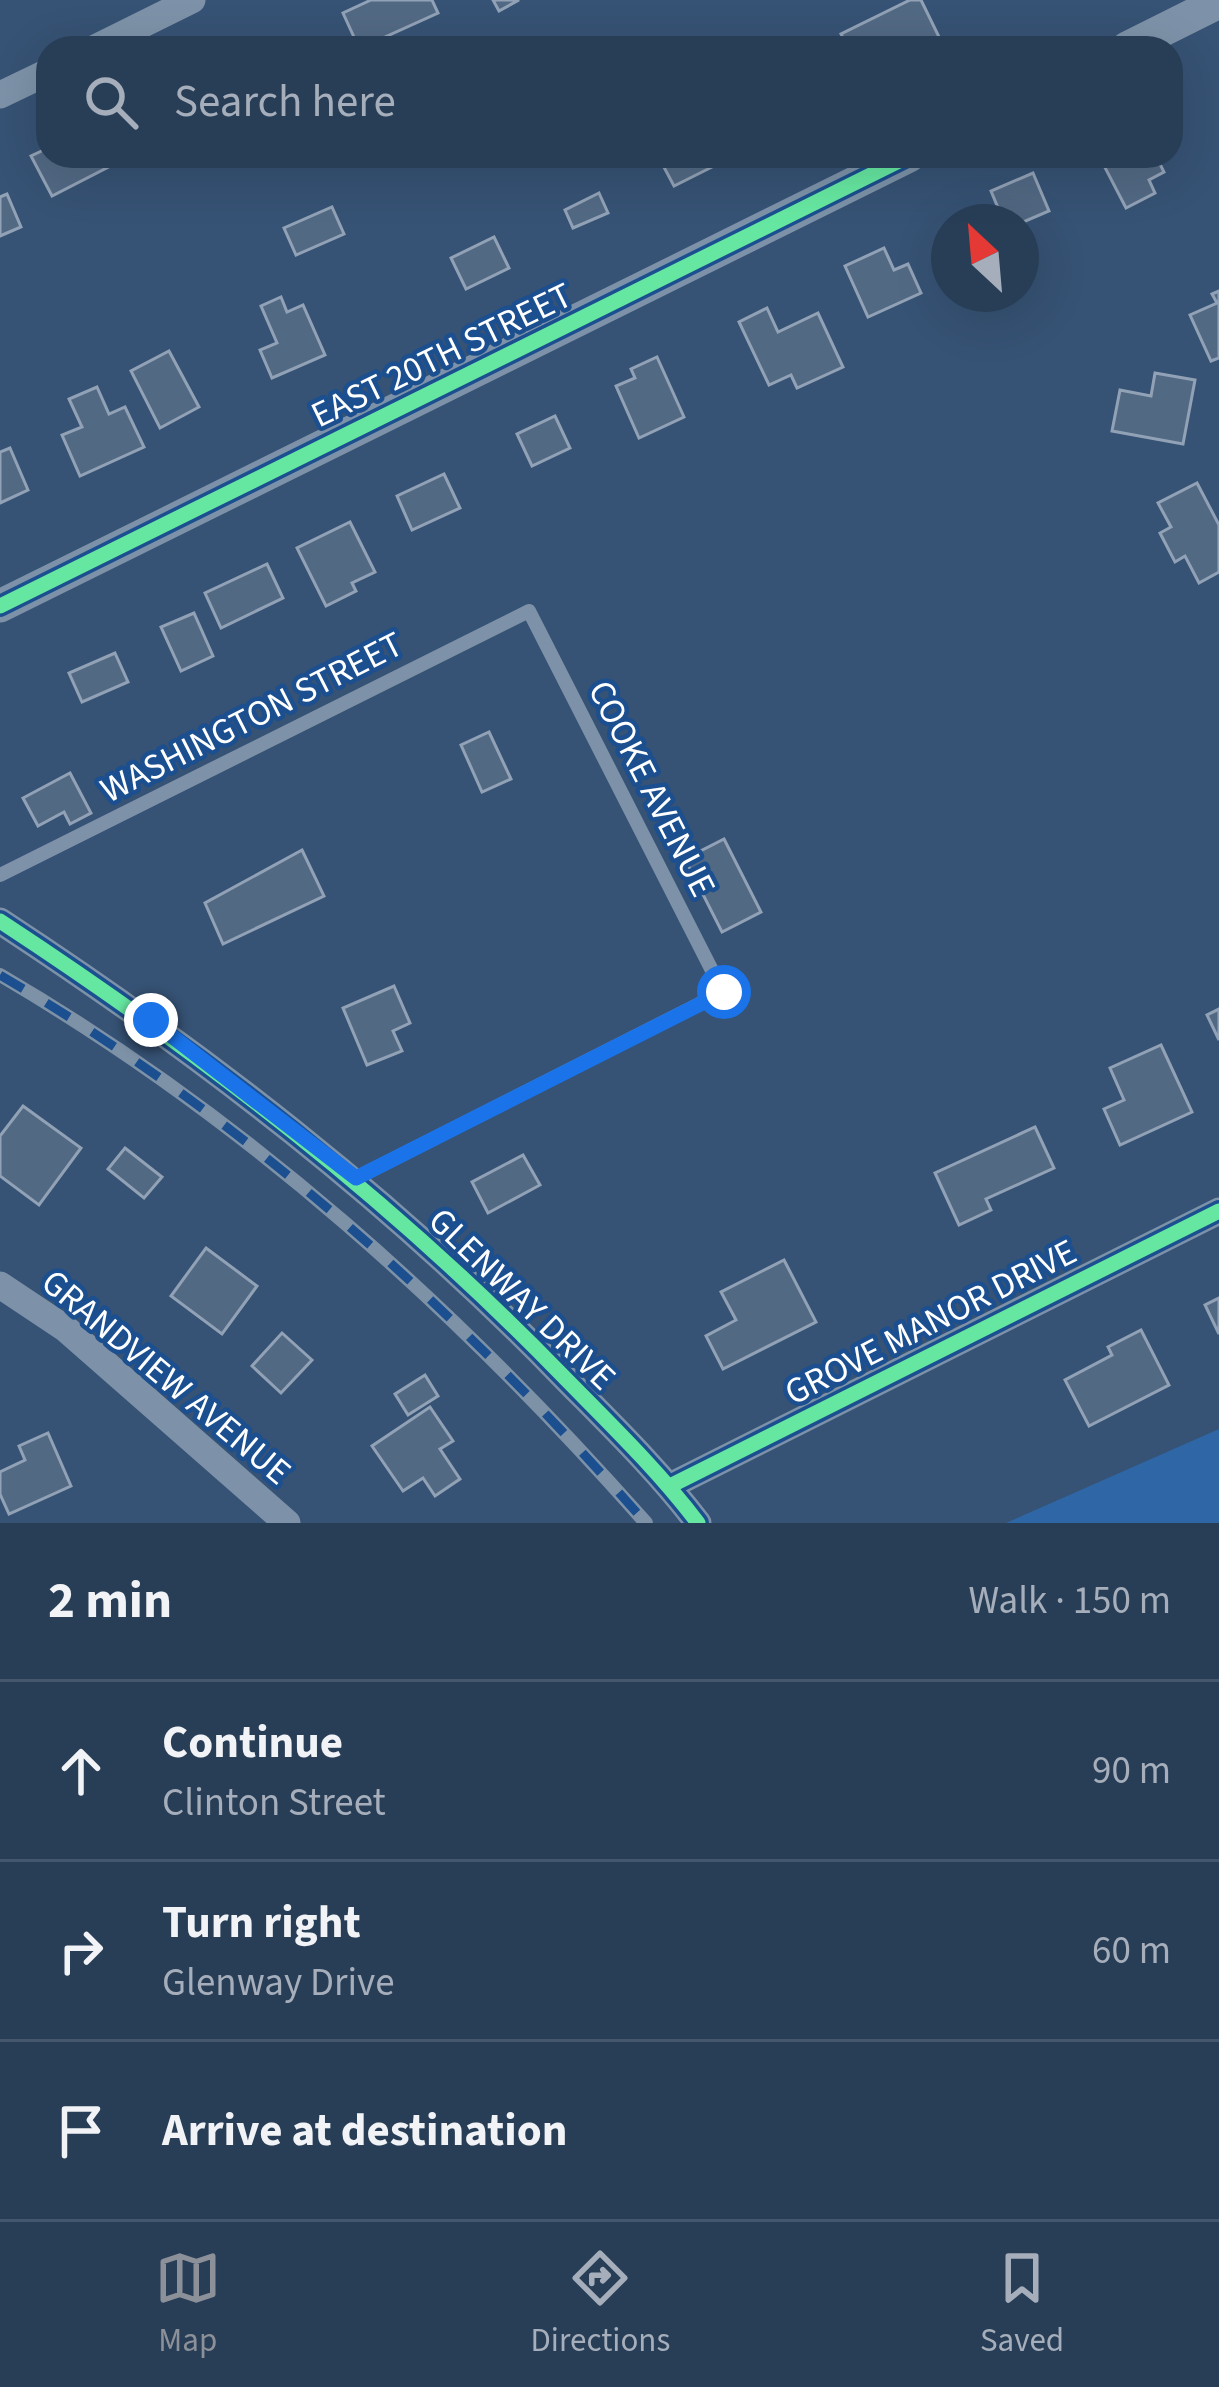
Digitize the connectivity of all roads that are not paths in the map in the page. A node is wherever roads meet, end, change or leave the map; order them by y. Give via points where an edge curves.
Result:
1 (192, 0) edge
2 (1219, 2) edge
3 (119, 36) edge
4 (1151, 36) edge
5 (36, 77) edge
6 (0, 95) edge
7 (885, 168) edge
8 (0, 606) edge
9 (529, 610) joint
10 (0, 875) edge
11 (0, 921) edge
12 (356, 1178) junction
13 (1219, 1211) edge
14 (0, 1285) edge
15 (670, 1486) junction
16 (286, 1523) edge
17 (698, 1523) edge

1 - 3 street
2 - 4 street
5 - 6 street
7 - 8 street, EAST 20TH STREET
9 - 10 lane, WASHINGTON STREET
9 - 12 lane, COOKE AVENUE via 724,992
11 - 12 street, GLENWAY DRIVE via 151,1020
12 - 15 street, GLENWAY DRIVE
13 - 15 street, GROVE MANOR DRIVE
14 - 16 street, GRANDVIEW AVENUE via 66,1329
15 - 17 street, GLENWAY DRIVE

